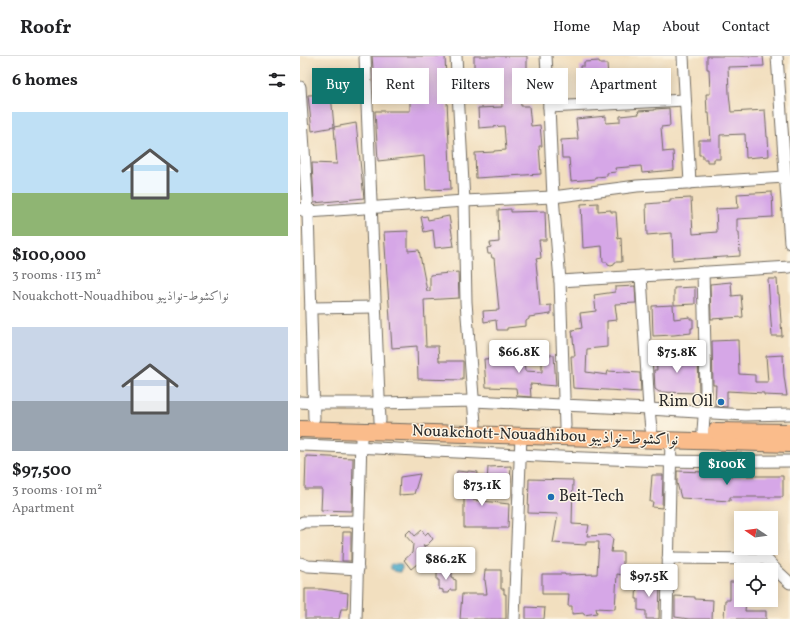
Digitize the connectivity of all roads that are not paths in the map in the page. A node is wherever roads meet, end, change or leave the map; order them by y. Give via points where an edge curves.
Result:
1 (365, 56) edge
2 (456, 56) edge
3 (546, 56) edge
4 (683, 56) edge
5 (777, 56) edge
6 (300, 87) edge
7 (685, 100) junction
8 (549, 107) junction
9 (301, 108) edge
10 (786, 115) edge
11 (787, 182) edge
12 (690, 183) junction
13 (553, 197) junction
14 (464, 201) junction
15 (372, 208) junction
16 (304, 210) edge
17 (790, 243) edge
18 (790, 267) edge
19 (703, 272) junction
20 (641, 276) junction
21 (560, 281) junction
22 (375, 306) junction
23 (311, 308) junction
24 (473, 401) junction
25 (300, 402) edge
26 (379, 403) junction
27 (564, 406) junction
28 (649, 409) junction
29 (704, 412) junction
30 (309, 413) edge
31 (790, 414) edge
32 (745, 415) junction
33 (380, 421) junction
34 (475, 424) junction
35 (565, 426) junction
36 (300, 429) edge
37 (651, 429) junction
38 (362, 431) junction
39 (750, 431) junction
40 (790, 432) edge
41 (520, 436) junction
42 (703, 436) junction
43 (671, 440) junction
44 (790, 444) edge
45 (300, 445) edge
46 (361, 447) junction
47 (520, 456) junction
48 (670, 461) junction
49 (790, 461) edge
50 (359, 521) junction
51 (300, 524) edge
52 (668, 558) junction
53 (300, 563) edge
54 (358, 569) junction
55 (790, 583) edge
56 (356, 619) edge
57 (514, 619) edge
58 (667, 619) edge

1 - 15 street
2 - 14 street
3 - 8 street
4 - 7 street
5 - 10 street
6 - 9 street
7 - 8 street
7 - 12 street
8 - 13 street
9 - 16 street
10 - 11 street
11 - 12 street
11 - 17 street
12 - 13 street via 636,186
13 - 14 street
13 - 21 street
14 - 15 street
14 - 24 street via 466,302
15 - 16 street
15 - 22 street
16 - 23 street
18 - 19 street
19 - 20 street
19 - 29 street via 706,389
20 - 21 street
20 - 28 street
21 - 27 street
22 - 23 street
22 - 26 street
23 - 30 street
24 - 26 street
24 - 27 street
24 - 34 street
25 - 30 street
26 - 30 street
26 - 33 street
27 - 28 street
27 - 35 street
28 - 29 street
28 - 37 street
29 - 32 street
29 - 42 street
30 - 33 highway, Nouakchott-Nouadhibou نواكشوط-نواذيبو
31 - 32 street
32 - 39 street
33 - 34 highway, Nouakchott-Nouadhibou نواكشوط-نواذيبو
34 - 35 highway, Nouakchott-Nouadhibou نواكشوط-نواذيبو
35 - 37 highway, Nouakchott-Nouadhibou نواكشوط-نواذيبو
36 - 38 highway, Nouakchott-Nouadhibou نواكشوط-نواذيبو
37 - 42 highway, Nouakchott-Nouadhibou نواكشوط-نواذيبو
38 - 41 highway, Nouakchott-Nouadhibou نواكشوط-نواذيبو
38 - 46 street
39 - 40 highway, Nouakchott-Nouadhibou نواكشوط-نواذيبو
39 - 42 highway, Nouakchott-Nouadhibou نواكشوط-نواذيبو
41 - 43 highway, Nouakchott-Nouadhibou نواكشوط-نواذيبو
41 - 47 street
42 - 43 highway, Nouakchott-Nouadhibou نواكشوط-نواذيبو
42 - 44 highway, Nouakchott-Nouadhibou نواكشوط-نواذيبو
43 - 48 street
45 - 46 street
46 - 47 street
46 - 50 street
47 - 48 street
47 - 57 street
48 - 49 street
48 - 52 street
50 - 51 street
50 - 54 street
52 - 55 street via 765,559
52 - 58 street
53 - 54 street via 308,566
54 - 56 street

